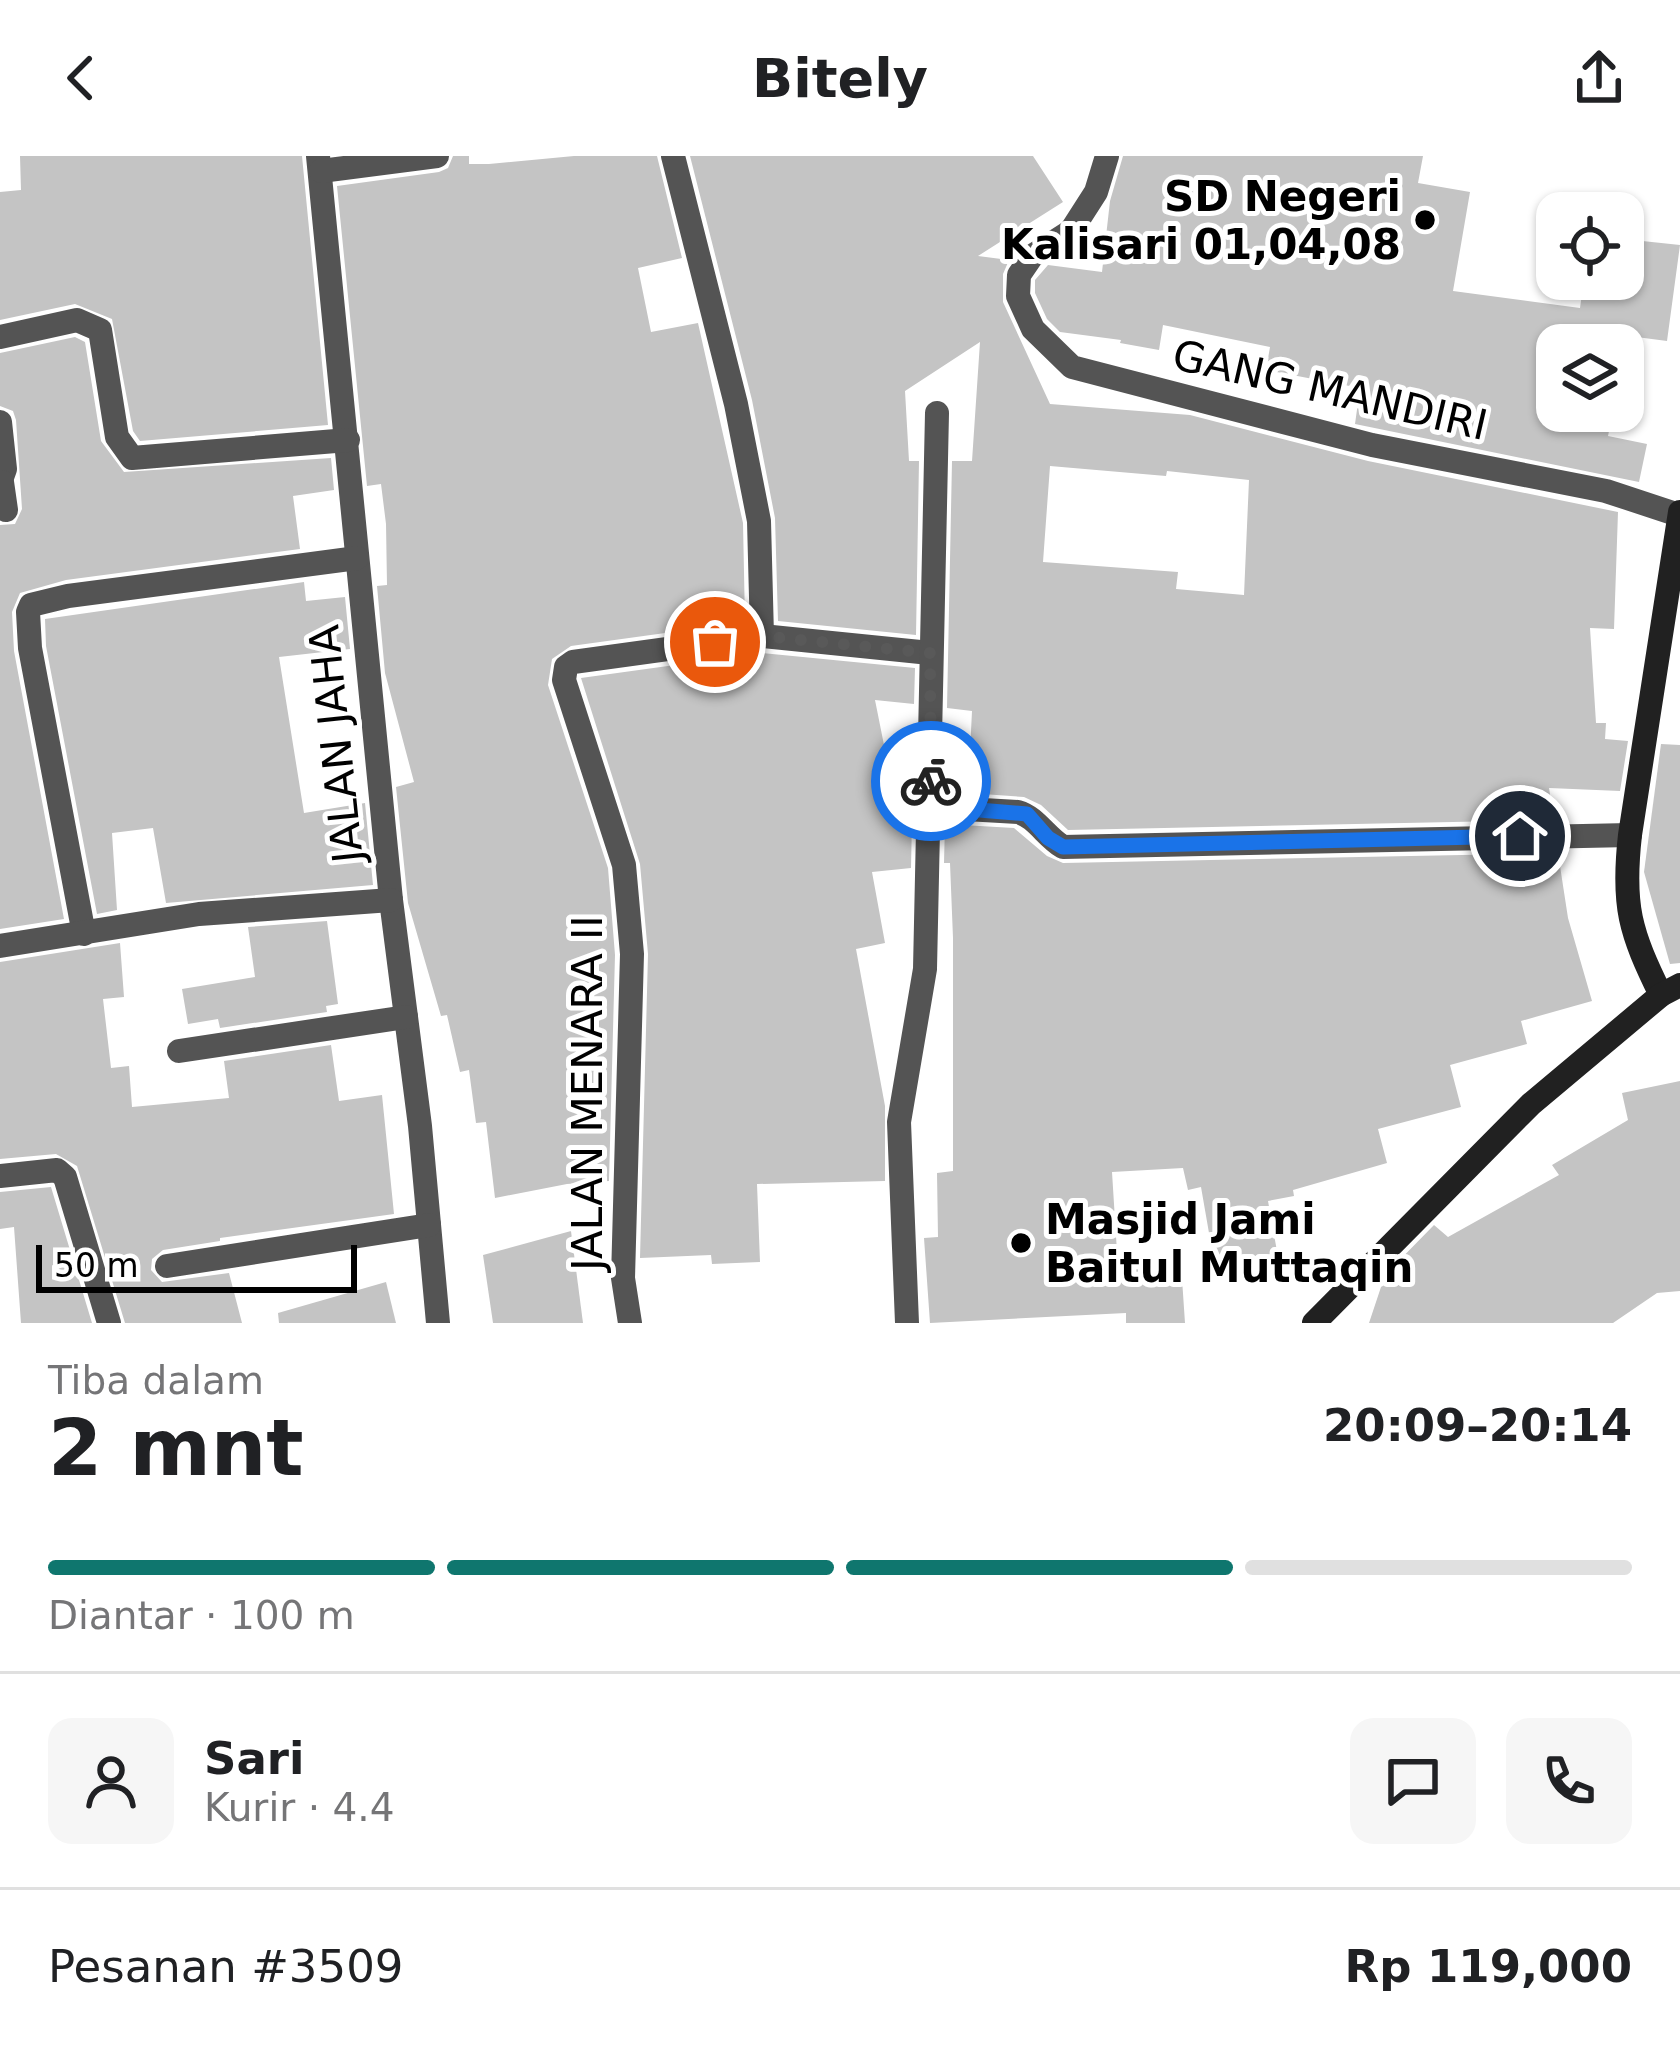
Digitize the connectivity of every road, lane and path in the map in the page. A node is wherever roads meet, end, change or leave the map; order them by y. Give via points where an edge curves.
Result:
1 (436, 156) edge
2 (673, 156) edge
3 (1107, 156) edge
4 (319, 164) edge
5 (0, 337) edge
6 (937, 412) dead end
7 (0, 422) edge
8 (348, 440) junction
9 (1, 482) edge
10 (5, 510) dead end
11 (1680, 513) edge
12 (357, 558) junction
13 (762, 636) junction
14 (930, 653) junction
15 (931, 806) junction
16 (1630, 835) junction
17 (391, 900) junction
18 (84, 934) junction
19 (0, 946) edge
20 (1671, 990) edge
21 (406, 1017) junction
22 (179, 1051) dead end
23 (0, 1176) edge
24 (429, 1225) junction
25 (167, 1266) dead end
26 (109, 1323) edge
27 (438, 1323) edge
28 (630, 1323) edge
29 (907, 1323) edge
30 (1314, 1323) edge

1 - 4 street
2 - 13 street via 759,521
3 - 11 street, GANG MANDIRI via 1071,232 1032,256 1019,275 1018,296 1033,328 1072,367 1372,446 1606,490
4 - 8 street, JALAN JAHA
5 - 8 street via 77,320 100,330 117,437 132,458
6 - 14 street
7 - 9 street
8 - 12 street, JALAN JAHA
9 - 10 street
11 - 16 street
12 - 17 street, JALAN JAHA
12 - 18 street via 31,605 30,648
13 - 14 street, JALAN MENARA II
13 - 28 street, JALAN MENARA II via 573,662 563,673 624,865 632,954 623,1278
14 - 15 street
15 - 16 street via 1027,814 1063,847
15 - 29 street via 925,969 899,1122
16 - 20 street via 1626,905 1638,948
17 - 18 street via 199,914
17 - 21 street, JALAN JAHA
18 - 19 street
20 - 30 street via 1531,1104
21 - 22 street
21 - 24 street, JALAN JAHA
23 - 26 street via 57,1170 69,1185
24 - 25 street
24 - 27 street, JALAN JAHA

